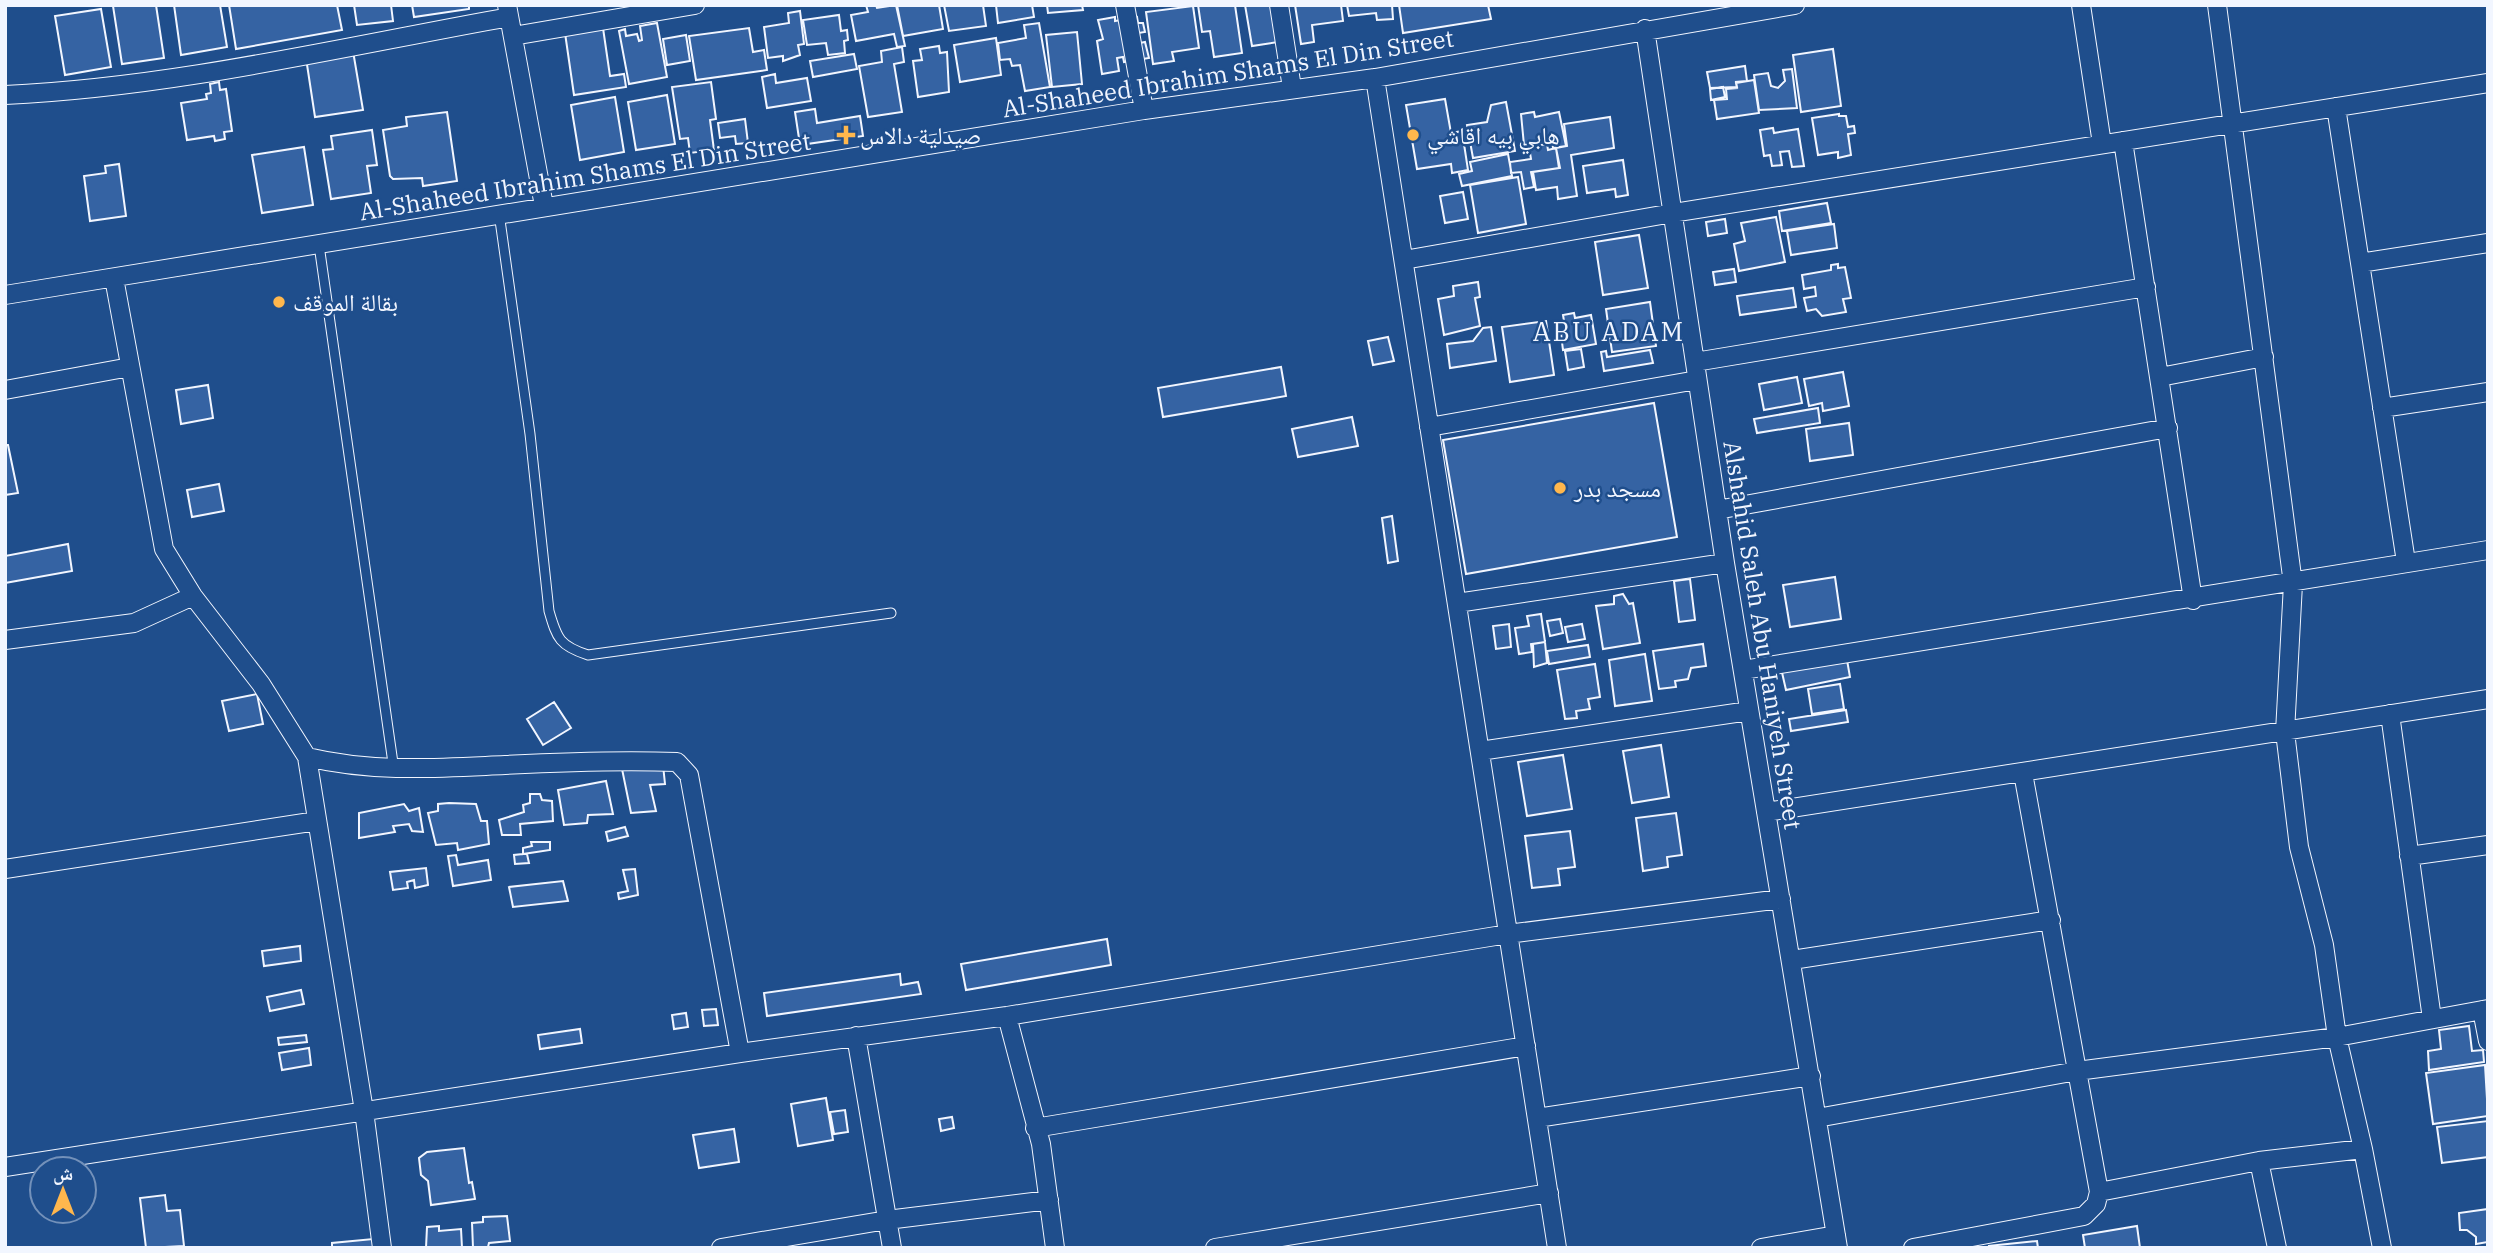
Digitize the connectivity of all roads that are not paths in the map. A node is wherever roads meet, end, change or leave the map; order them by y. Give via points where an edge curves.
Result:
1 (695, 5) edge
2 (1125, 5) edge
3 (1279, 5) edge
4 (1795, 5) edge
5 (2081, 5) edge
6 (2217, 5) edge
7 (508, 11) edge
8 (1644, 29) junction
9 (513, 36) junction
10 (1375, 78) junction
11 (2488, 83) edge
12 (1292, 88) junction
13 (5, 95) edge
14 (2336, 107) junction
15 (1144, 110) junction
16 (2235, 123) junction
17 (2123, 141) junction
18 (2102, 144) junction
19 (544, 206) junction
20 (1673, 213) junction
21 (499, 214) junction
22 (2488, 243) edge
23 (319, 245) junction
24 (1404, 260) junction
25 (2360, 263) junction
26 (114, 278) junction
27 (2147, 287) junction
28 (5, 295) edge
29 (2264, 357) junction
30 (130, 367) junction
31 (1696, 371) junction
32 (2160, 377) junction
33 (5, 390) edge
34 (2488, 392) edge
35 (2382, 408) junction
36 (1429, 427) junction
37 (2168, 428) junction
38 (1717, 510) junction
39 (2488, 550) edge
40 (2406, 562) junction
41 (1726, 564) junction
42 (2294, 584) junction
43 (193, 596) junction
44 (2193, 600) junction
45 (1457, 603) junction
46 (891, 613) dead end
47 (5, 640) edge
48 (1743, 670) junction
49 (2488, 699) edge
50 (1749, 711) junction
51 (2390, 714) junction
52 (2285, 732) junction
53 (1480, 751) junction
54 (307, 757) junction
55 (394, 771) junction
56 (2023, 773) junction
57 (1766, 812) junction
58 (317, 821) junction
59 (2488, 845) edge
60 (2409, 856) junction
61 (5, 869) edge
62 (1781, 899) junction
63 (2051, 920) junction
64 (1508, 934) junction
65 (1792, 960) junction
66 (2485, 1009) edge
67 (1007, 1016) junction
68 (2432, 1019) junction
69 (856, 1036) junction
70 (2337, 1037) junction
71 (2488, 1041) edge
72 (1526, 1046) junction
73 (740, 1053) junction
74 (2077, 1071) junction
75 (1811, 1076) junction
76 (364, 1111) junction
77 (1537, 1118) junction
78 (1817, 1118) junction
79 (1035, 1128) junction
80 (2363, 1149) junction
81 (2259, 1161) junction
82 (5, 1167) edge
83 (2099, 1192) junction
84 (1549, 1193) junction
85 (1049, 1200) junction
86 (887, 1220) junction
87 (798, 1241) edge
88 (1837, 1241) edge
89 (382, 1248) edge
90 (722, 1248) edge
91 (892, 1248) edge
92 (1055, 1248) edge
93 (1216, 1248) edge
94 (1557, 1248) edge
95 (1761, 1248) edge
96 (1913, 1248) edge
97 (2277, 1248) edge
98 (2382, 1248) edge

1 - 9 street
2 - 15 street
3 - 12 street
4 - 8 street, Al-Shaheed Ibrahim Shams El Din Street
5 - 18 street
6 - 16 street
7 - 9 street
7 - 13 street via 164,79 75,92
8 - 10 street, Al-Shaheed Ibrahim Shams El Din Street
8 - 20 street, Alshahid Saleh Abu Haniyeh Street
9 - 19 street
10 - 12 street, Al-Shaheed Ibrahim Shams El Din Street
10 - 24 street
11 - 14 street
12 - 15 street, Al-Shaheed Ibrahim Shams El Din Street
14 - 16 street
14 - 25 street
15 - 19 street, Al-Shaheed Ibrahim Shams El Din Street
16 - 17 street
16 - 29 street
17 - 18 street
17 - 27 street
18 - 20 street
19 - 21 street, Al-Shaheed Ibrahim Shams El Din Street
20 - 24 street
20 - 31 street, Alshahid Saleh Abu Haniyeh Street
21 - 23 street, Al-Shaheed Ibrahim Shams El Din Street
21 - 46 lane via 549,611 555,633 566,648 588,655
22 - 25 street
23 - 26 street, Al-Shaheed Ibrahim Shams El Din Street
23 - 55 lane
24 - 36 street
25 - 35 street
26 - 28 street, Al-Shaheed Ibrahim Shams El Din Street
26 - 30 street
27 - 31 street
27 - 32 street
29 - 32 street
29 - 42 street
30 - 33 street
30 - 43 street via 163,550
31 - 36 street
31 - 38 street, Alshahid Saleh Abu Haniyeh Street
32 - 37 street
34 - 35 street
35 - 40 street
36 - 45 street
37 - 38 street
37 - 44 street
38 - 41 street, Alshahid Saleh Abu Haniyeh Street
39 - 40 street
40 - 42 street
41 - 45 street
41 - 48 street, Alshahid Saleh Abu Haniyeh Street
42 - 44 street
42 - 52 street
43 - 47 street via 134,623
43 - 54 street via 261,684
44 - 48 street
45 - 53 street
48 - 50 street, Alshahid Saleh Abu Haniyeh Street
49 - 51 street
50 - 53 street
50 - 57 street, Alshahid Saleh Abu Haniyeh Street
51 - 52 street
51 - 60 street
52 - 56 street
52 - 70 street via 2299,847 2324,944
53 - 64 street
54 - 55 street
54 - 58 street
55 - 73 street via 677,762 689,775
56 - 57 street
56 - 63 street
57 - 62 street, Alshahid Saleh Abu Haniyeh Street
58 - 61 street
58 - 76 street
59 - 60 street
60 - 68 street
62 - 64 street
62 - 65 street, Alshahid Saleh Abu Haniyeh Street
63 - 65 street
63 - 74 street
64 - 67 street
64 - 72 street
65 - 75 street, Alshahid Saleh Abu Haniyeh Street
66 - 68 street
66 - 71 street
67 - 69 street
67 - 79 street
68 - 70 street
69 - 73 street
69 - 86 street
70 - 74 street
70 - 80 street
72 - 77 street
72 - 79 street
73 - 76 street
74 - 78 street
74 - 83 street
75 - 77 street
75 - 78 street, Alshahid Saleh Abu Haniyeh Street
76 - 82 street
76 - 89 street
77 - 84 street
78 - 88 street, Alshahid Saleh Abu Haniyeh Street
79 - 85 street
80 - 81 street
80 - 98 street
81 - 83 street
81 - 97 street
83 - 96 street via 2096,1204 2084,1216
84 - 93 street
84 - 94 street
85 - 86 street
85 - 92 street
86 - 87 street
86 - 91 street
87 - 90 street
88 - 95 street

